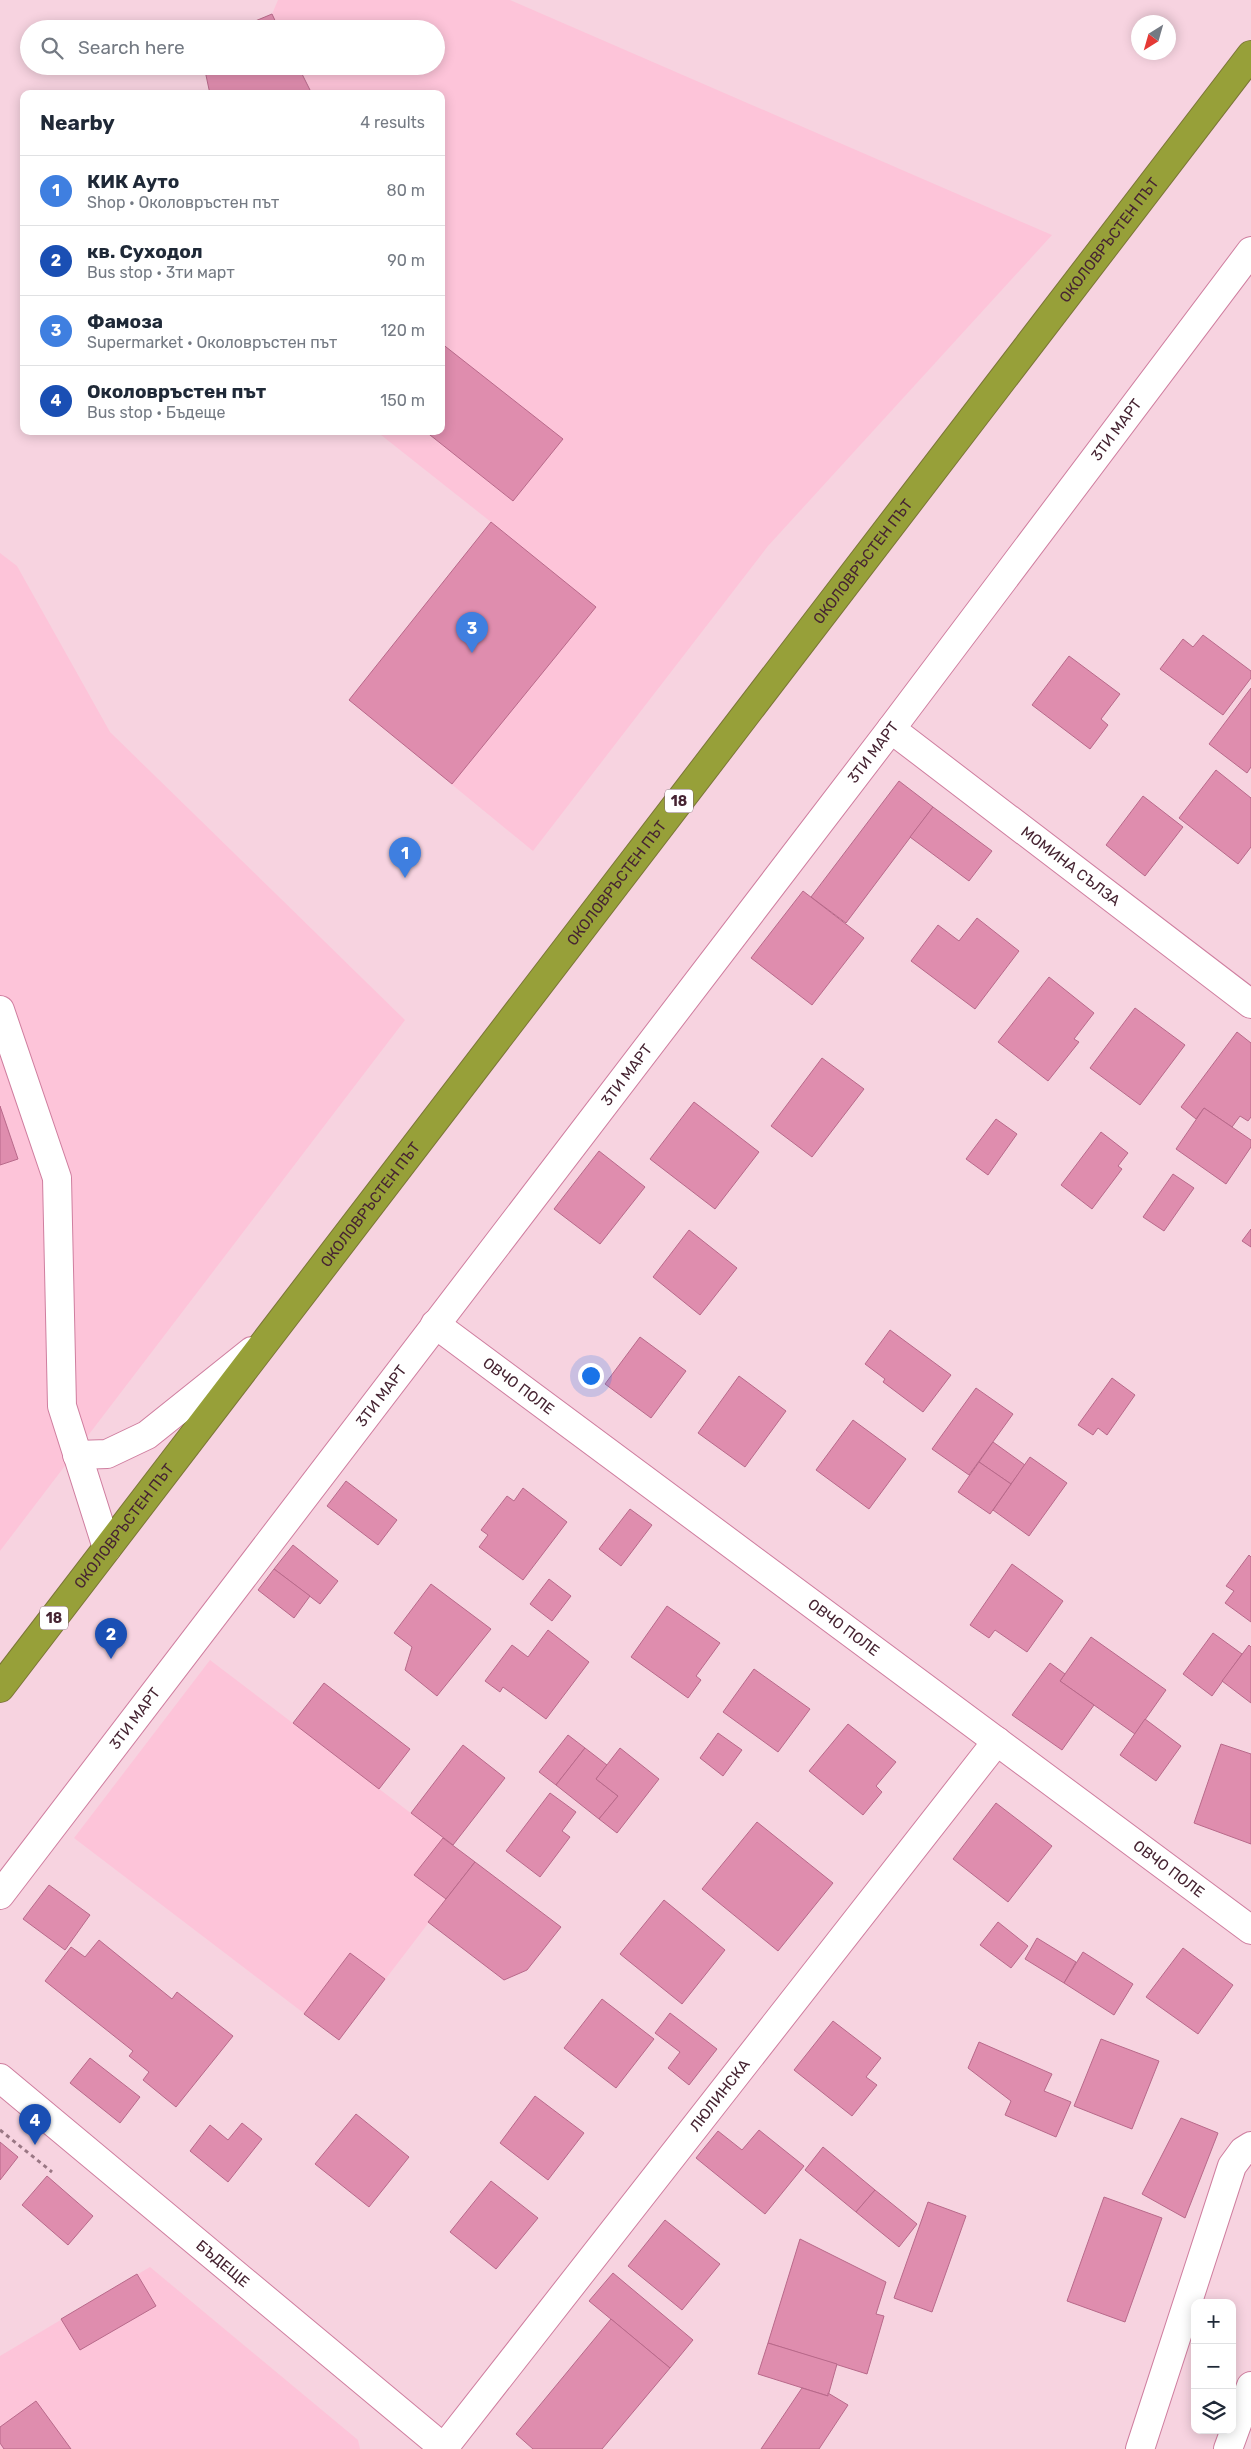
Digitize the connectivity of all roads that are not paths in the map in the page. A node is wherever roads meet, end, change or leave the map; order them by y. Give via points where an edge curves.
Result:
1 (1251, 54) edge
2 (1248, 261) edge
3 (891, 729) junction
4 (1251, 1004) edge
5 (0, 1010) edge
6 (435, 1324) junction
7 (267, 1340) junction
8 (77, 1454) junction
9 (107, 1548) junction
10 (0, 1688) edge
11 (997, 1741) junction
12 (0, 1894) edge
13 (1251, 1930) edge
14 (0, 2078) edge
15 (1251, 2146) edge
16 (1251, 2386) edge
17 (444, 2449) edge
18 (1140, 2449) edge
19 (1228, 2449) edge

1 - 7 highway, ОКОЛОВРЪСТЕН ПЪТ / 18
2 - 3 street, 3ТИ МАРТ
3 - 4 street, МОМИНА СЪЛЗА
3 - 6 street, 3ТИ МАРТ
5 - 8 street via 58,1178 62,1406
6 - 11 street, ОВЧО ПОЛЕ
6 - 12 street, 3ТИ МАРТ
7 - 8 street via 147,1436 107,1454
7 - 9 highway, ОКОЛОВРЪСТЕН ПЪТ / 18
8 - 9 street
9 - 10 highway, ОКОЛОВРЪСТЕН ПЪТ / 18
11 - 13 street, ОВЧО ПОЛЕ
11 - 17 street, ЛЮЛИНСКА
14 - 17 street, БЪДЕЩЕ
15 - 18 street via 1232,2166
16 - 19 street

